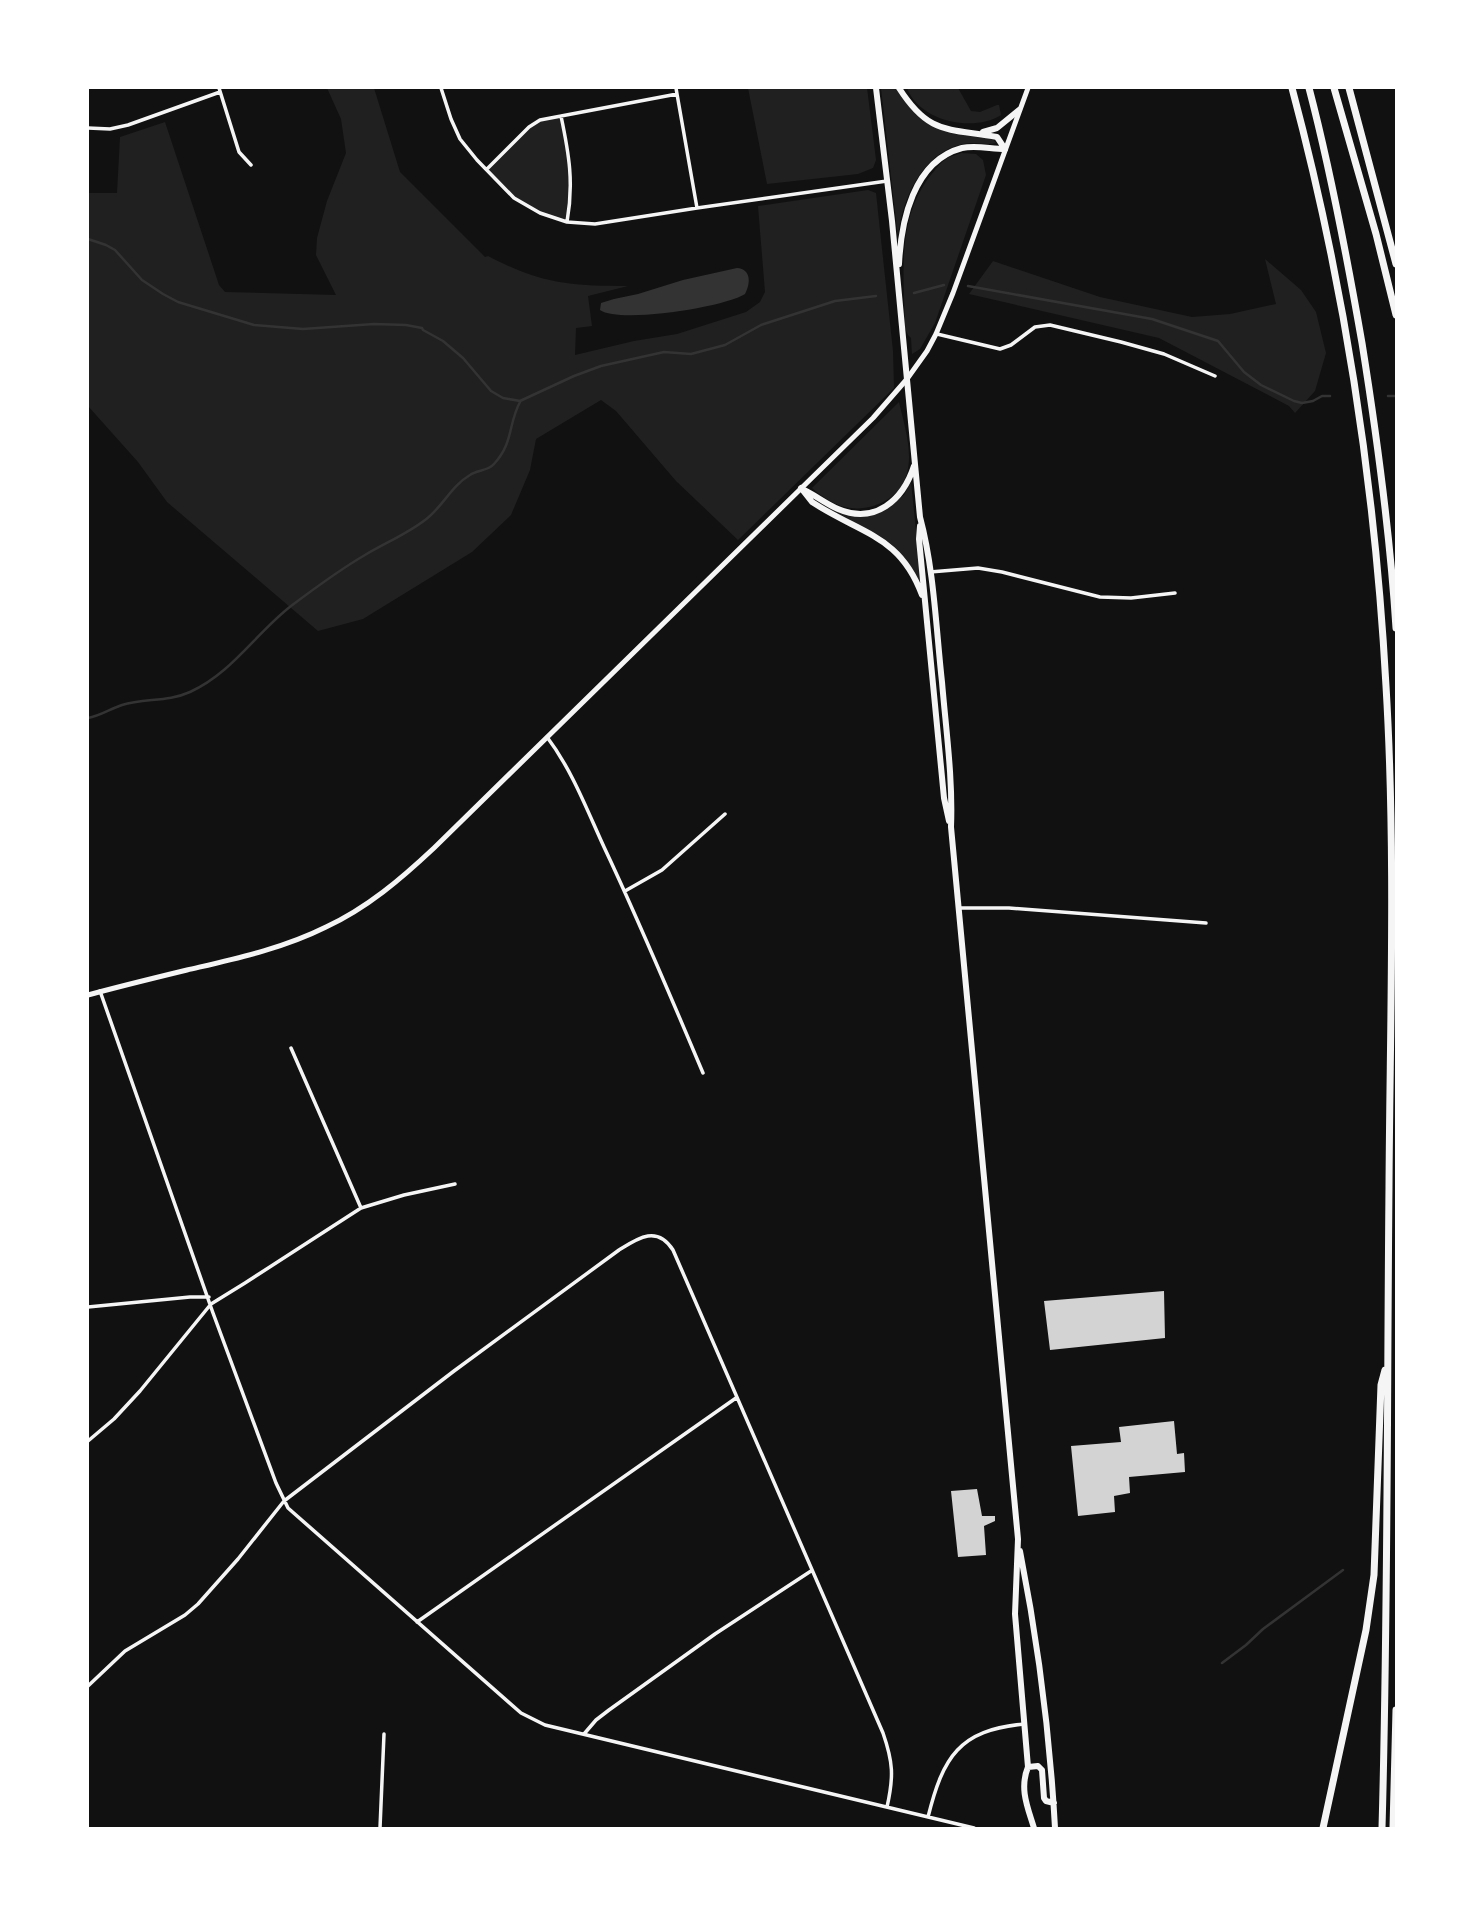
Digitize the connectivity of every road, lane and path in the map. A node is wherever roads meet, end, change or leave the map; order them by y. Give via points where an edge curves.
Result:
1 (441, 88) edge
2 (676, 88) edge
3 (876, 88) edge
4 (899, 88) edge
5 (1028, 88) edge
6 (1292, 88) edge
7 (1309, 88) edge
8 (1334, 88) edge
9 (1349, 88) edge
10 (220, 90) edge
11 (677, 94) junction
12 (1019, 110) junction
13 (561, 116) junction
14 (88, 128) edge
15 (978, 133) junction
16 (1005, 149) junction
17 (251, 166) dead end
18 (486, 169) junction
19 (887, 181) junction
20 (696, 208) junction
21 (567, 222) junction
22 (1396, 264) edge
23 (898, 287) junction
24 (1396, 315) edge
25 (936, 334) junction
26 (1215, 376) dead end
27 (915, 464) junction
28 (802, 488) junction
29 (920, 517) junction
30 (930, 572) junction
31 (1175, 593) dead end
32 (926, 606) junction
33 (1396, 628) edge
34 (547, 737) junction
35 (725, 814) dead end
36 (951, 827) junction
37 (625, 891) junction
38 (958, 908) junction
39 (1206, 923) dead end
40 (100, 991) junction
41 (88, 995) edge
42 (291, 1048) dead end
43 (703, 1073) dead end
44 (455, 1184) dead end
45 (360, 1208) junction
46 (209, 1297) junction
47 (211, 1304) junction
48 (88, 1307) edge
49 (1388, 1356) junction
50 (736, 1398) junction
51 (88, 1441) edge
52 (284, 1501) junction
53 (1018, 1539) junction
54 (811, 1571) junction
55 (417, 1622) junction
56 (88, 1686) edge
57 (1396, 1710) edge
58 (1025, 1723) junction
59 (384, 1734) dead end
60 (584, 1734) junction
61 (1028, 1768) junction
62 (1054, 1803) junction
63 (887, 1807) junction
64 (928, 1817) junction
65 (380, 1829) edge
66 (974, 1829) edge
67 (1034, 1829) edge
68 (1055, 1829) edge
69 (1323, 1829) edge
70 (1382, 1829) edge
71 (1393, 1829) edge

1 - 18 street via 460,139
2 - 11 street
3 - 19 main road
4 - 15 main road via 930,122 947,130
5 - 12 main road
6 - 49 highway via 1330,246 1350,358 1382,622 1391,827
7 - 33 highway via 1362,343 1384,494
8 - 24 highway
9 - 22 highway
10 - 14 street via 128,125
10 - 17 street via 239,152
11 - 13 street
11 - 20 street
12 - 15 main road via 997,128
12 - 16 main road
13 - 18 street via 529,127
13 - 21 street via 571,170
15 - 16 main road via 997,137
16 - 23 main road via 962,148 928,171 905,216
16 - 25 main road
18 - 21 street via 520,202
19 - 20 street
19 - 23 main road
20 - 21 street via 595,224
23 - 27 main road
25 - 26 street via 1000,349 1035,327 1050,325 1164,354
25 - 28 main road via 896,393
27 - 28 main road via 899,496 866,513 838,509
27 - 29 main road
28 - 32 main road via 820,508 897,553 910,569
28 - 34 main road
29 - 30 main road
29 - 32 main road
30 - 31 street via 978,568 1100,597
30 - 36 main road via 953,797
32 - 36 main road via 944,798
34 - 37 street via 563,760
34 - 40 main road via 410,870 344,918 281,946
35 - 37 street via 662,870
36 - 38 main road
37 - 43 street
38 - 39 street
38 - 53 main road
40 - 41 main road
40 - 46 street
42 - 45 street
44 - 45 street
45 - 47 street
46 - 47 street
46 - 48 street
47 - 51 street via 140,1391
47 - 52 street
49 - 69 highway via 1381,1385 1374,1574
49 - 70 highway
50 - 52 street via 673,1250 663,1239 647,1235 539,1308
50 - 54 street
50 - 55 street
52 - 55 street
52 - 56 street via 198,1604 125,1651
53 - 58 main road via 1015,1614
53 - 62 main road
54 - 60 street via 619,1702
54 - 63 street via 891,1755
55 - 60 street via 521,1713 545,1725
57 - 71 highway
58 - 61 main road
58 - 64 street via 996,1727 962,1744 941,1773
59 - 65 street
60 - 63 street
61 - 62 main road via 1042,1770 1044,1798
61 - 67 main road via 1024,1795
62 - 68 main road
63 - 64 street
64 - 66 street

